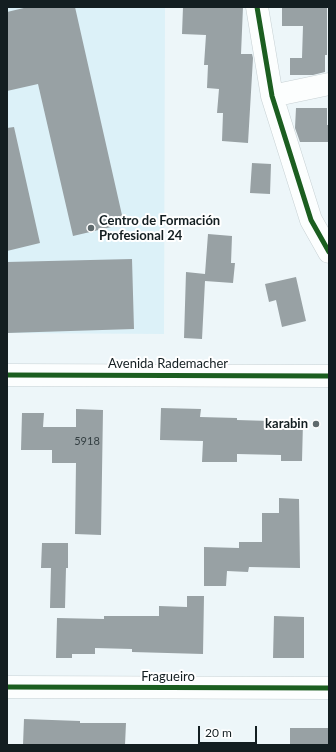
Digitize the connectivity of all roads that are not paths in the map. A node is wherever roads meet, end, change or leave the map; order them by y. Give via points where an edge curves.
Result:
1 (256, 7) edge
2 (329, 84) edge
3 (272, 96) junction
4 (329, 252) edge
5 (7, 375) edge
6 (329, 376) edge
7 (7, 687) edge
8 (329, 688) edge

1 - 3 street
2 - 3 street
3 - 4 street via 311,220
5 - 6 street, Avenida Rademacher
7 - 8 street, Fragueiro

